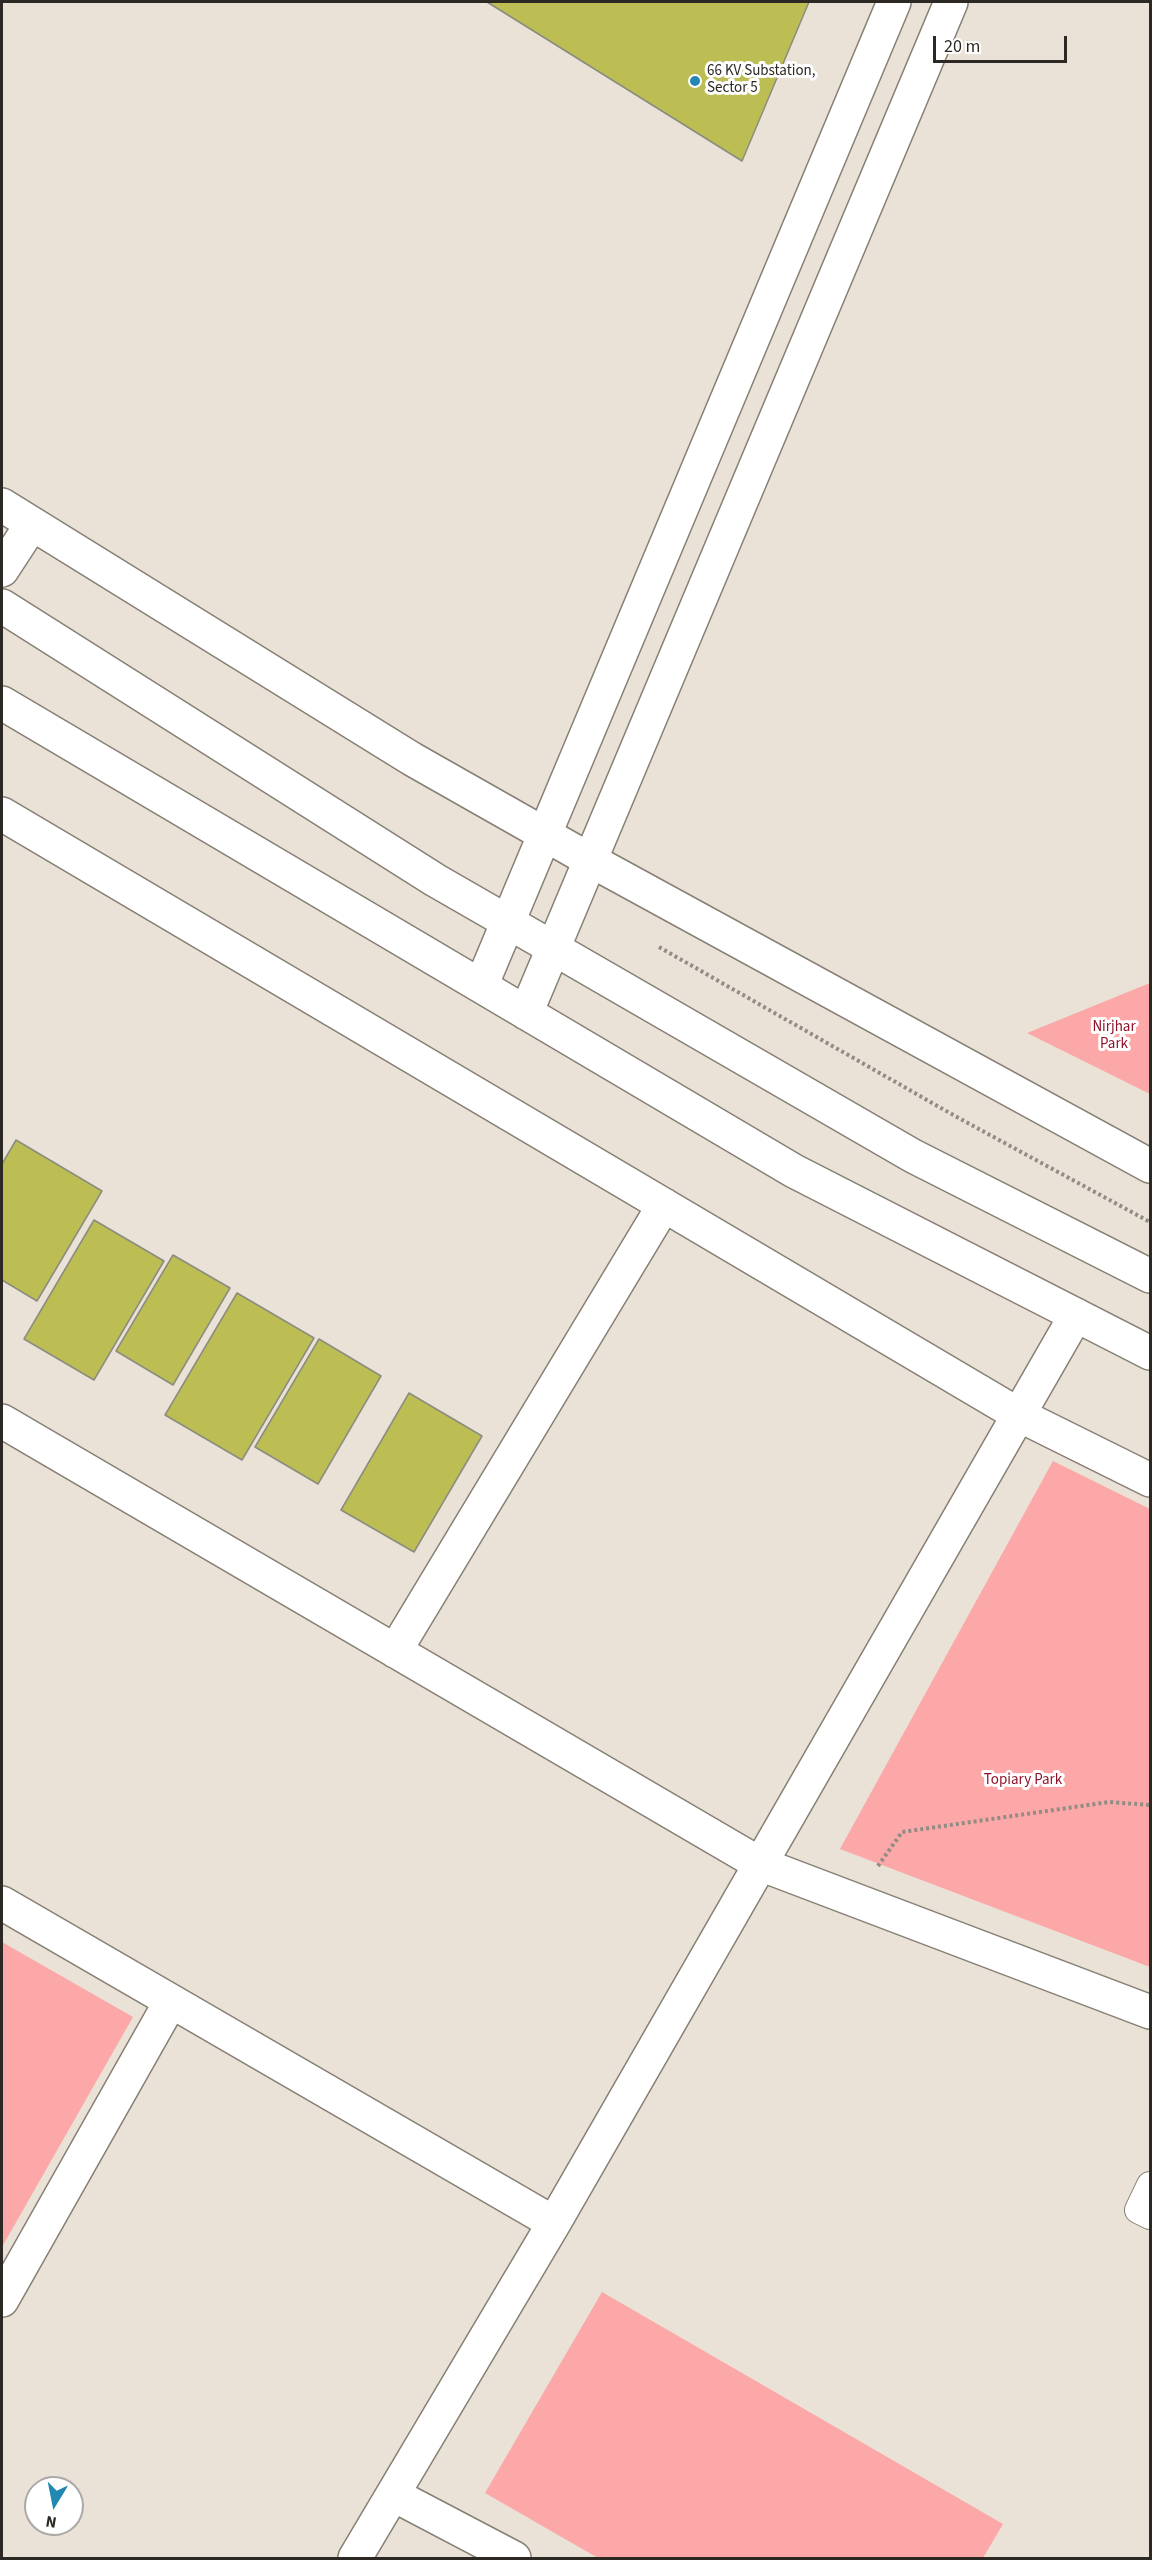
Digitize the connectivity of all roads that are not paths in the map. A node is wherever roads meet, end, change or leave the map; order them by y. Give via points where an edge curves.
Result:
1 (894, 2) edge
2 (951, 2) edge
3 (2, 505) edge
4 (33, 524) junction
5 (2, 570) edge
6 (2, 606) edge
7 (2, 703) edge
8 (2, 814) edge
9 (545, 834) junction
10 (590, 860) junction
11 (508, 922) junction
12 (553, 948) junction
13 (481, 986) junction
14 (526, 1012) junction
15 (1150, 1166) edge
16 (664, 1205) junction
17 (1150, 1276) edge
18 (1076, 1315) junction
19 (1150, 1353) edge
20 (1018, 1415) junction
21 (2, 1421) edge
22 (1150, 1480) edge
23 (395, 1651) junction
24 (760, 1864) junction
25 (2, 1903) edge
26 (171, 2001) junction
27 (1150, 2012) edge
28 (1150, 2185) edge
29 (1150, 2216) edge
30 (554, 2223) junction
31 (2, 2300) edge
32 (394, 2495) junction
33 (355, 2559) edge
34 (514, 2559) edge

1 - 9 street
2 - 10 street
3 - 4 street
4 - 5 street
4 - 9 street via 412,759
6 - 11 street
7 - 13 street
8 - 16 street
9 - 10 street
9 - 11 street
10 - 12 street
10 - 15 street
11 - 12 street
11 - 13 street
12 - 14 street
12 - 17 street via 913,1156
13 - 14 street
14 - 18 street via 794,1171
16 - 20 street
16 - 23 street
18 - 19 street
18 - 20 street
20 - 22 street
20 - 24 street
21 - 23 street
23 - 24 street
24 - 27 street
24 - 30 street
25 - 26 street
26 - 30 street
26 - 31 street
28 - 29 lane via 1138,2210
30 - 32 street
32 - 33 street
32 - 34 street

